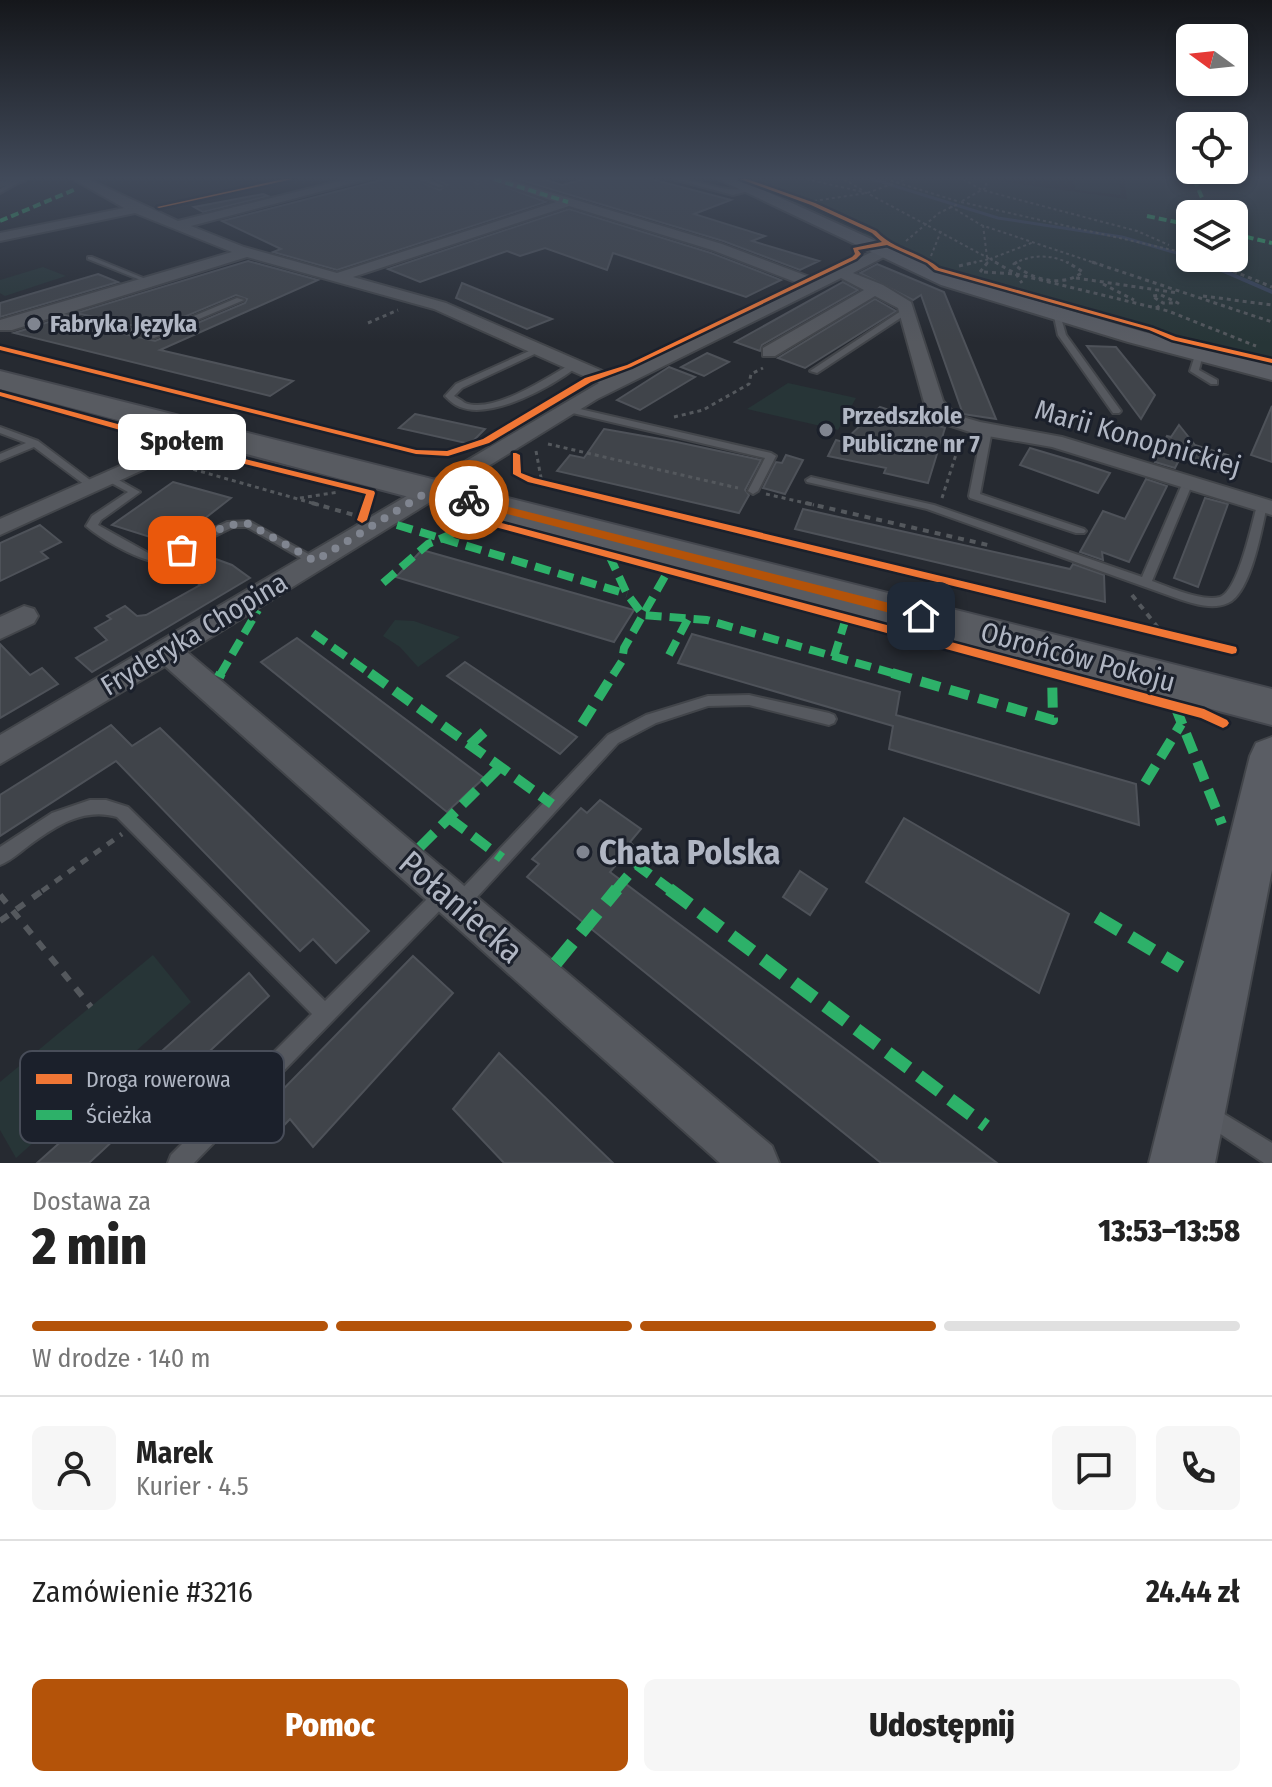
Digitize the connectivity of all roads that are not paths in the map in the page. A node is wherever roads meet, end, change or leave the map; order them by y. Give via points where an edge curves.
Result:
1 (197, 233) edge
2 (473, 233) edge
3 (672, 233) edge
4 (847, 233) edge
5 (881, 248) junction
6 (249, 251) junction
7 (90, 258) dead end
8 (840, 272) junction
9 (339, 277) junction
10 (150, 282) junction
11 (814, 284) junction
12 (878, 288) junction
13 (240, 300) dead end
14 (907, 311) junction
15 (50, 313) junction
16 (1056, 314) junction
17 (0, 325) edge
18 (538, 349) junction
19 (1199, 354) junction
20 (769, 358) road end
21 (1261, 359) edge
22 (574, 366) junction
23 (0, 367) edge
24 (814, 371) dead end
25 (0, 380) edge
26 (1214, 382) dead end
27 (613, 383) junction
28 (567, 409) junction
29 (1116, 411) dead end
30 (0, 430) edge
31 (987, 430) junction
32 (35, 443) junction
33 (193, 445) junction
34 (0, 458) edge
35 (811, 480) dead end
36 (102, 482) junction
37 (1188, 482) junction
38 (438, 485) junction
39 (753, 491) road end
40 (1267, 507) edge
41 (0, 528) edge
42 (1080, 531) dead end
43 (315, 561) junction
44 (1146, 582) junction
45 (167, 651) junction
46 (1272, 687) edge
47 (1272, 707) edge
48 (829, 719) dead end
49 (0, 751) edge
50 (1272, 756) edge
51 (0, 857) edge
52 (1260, 875) edge
53 (452, 898) junction
54 (326, 1015) junction
55 (284, 1057) edge
56 (1195, 1106) junction
57 (199, 1143) edge
58 (1272, 1155) edge
59 (179, 1163) edge
60 (755, 1163) edge
61 (1182, 1163) edge

1 - 6 street
2 - 9 street
3 - 11 street
4 - 5 street
5 - 8 street, Fryderyka Chopina
5 - 16 street via 948,281
6 - 9 street
6 - 10 street
7 - 10 lane
8 - 11 street, Fryderyka Chopina
8 - 12 street
9 - 18 street via 440,306
10 - 15 street
11 - 27 street, Fryderyka Chopina
12 - 14 street via 901,300
12 - 20 street
13 - 15 lane via 154,336
14 - 24 lane
14 - 31 street, Marii Konopnickiej via 942,414
15 - 17 street
16 - 19 street
16 - 29 lane via 1062,335
18 - 22 street
18 - 22 lane via 459,386 449,396 466,407 491,408
19 - 21 street
19 - 26 lane via 1194,371
22 - 27 street
23 - 38 main road, Obrońców Pokoju
25 - 33 main road, Obrońców Pokoju
27 - 28 street, Fryderyka Chopina
28 - 38 street, Fryderyka Chopina
28 - 39 lane via 771,456
30 - 32 lane
31 - 37 street, Marii Konopnickiej via 1055,441
31 - 42 lane via 974,496
32 - 34 lane
32 - 36 lane
33 - 36 street
33 - 38 main road, Obrońców Pokoju
35 - 44 lane via 939,510
36 - 41 street
36 - 43 lane via 135,492 92,526 147,557 169,556 241,523
37 - 40 street, Marii Konopnickiej
37 - 44 lane
38 - 43 street, Fryderyka Chopina
38 - 46 main road, Obrońców Pokoju
38 - 47 main road, Obrońców Pokoju
40 - 44 lane via 1231,597 1196,600
43 - 45 street, Fryderyka Chopina
45 - 49 street, Fryderyka Chopina
45 - 53 street, Połaniecka
48 - 53 lane via 749,700 708,701 651,719 613,739
50 - 52 street
51 - 54 lane via 47,826 90,806 108,805 122,812
52 - 56 street
53 - 54 lane
53 - 60 street, Połaniecka
54 - 55 lane
56 - 58 lane
56 - 61 street
57 - 59 lane

